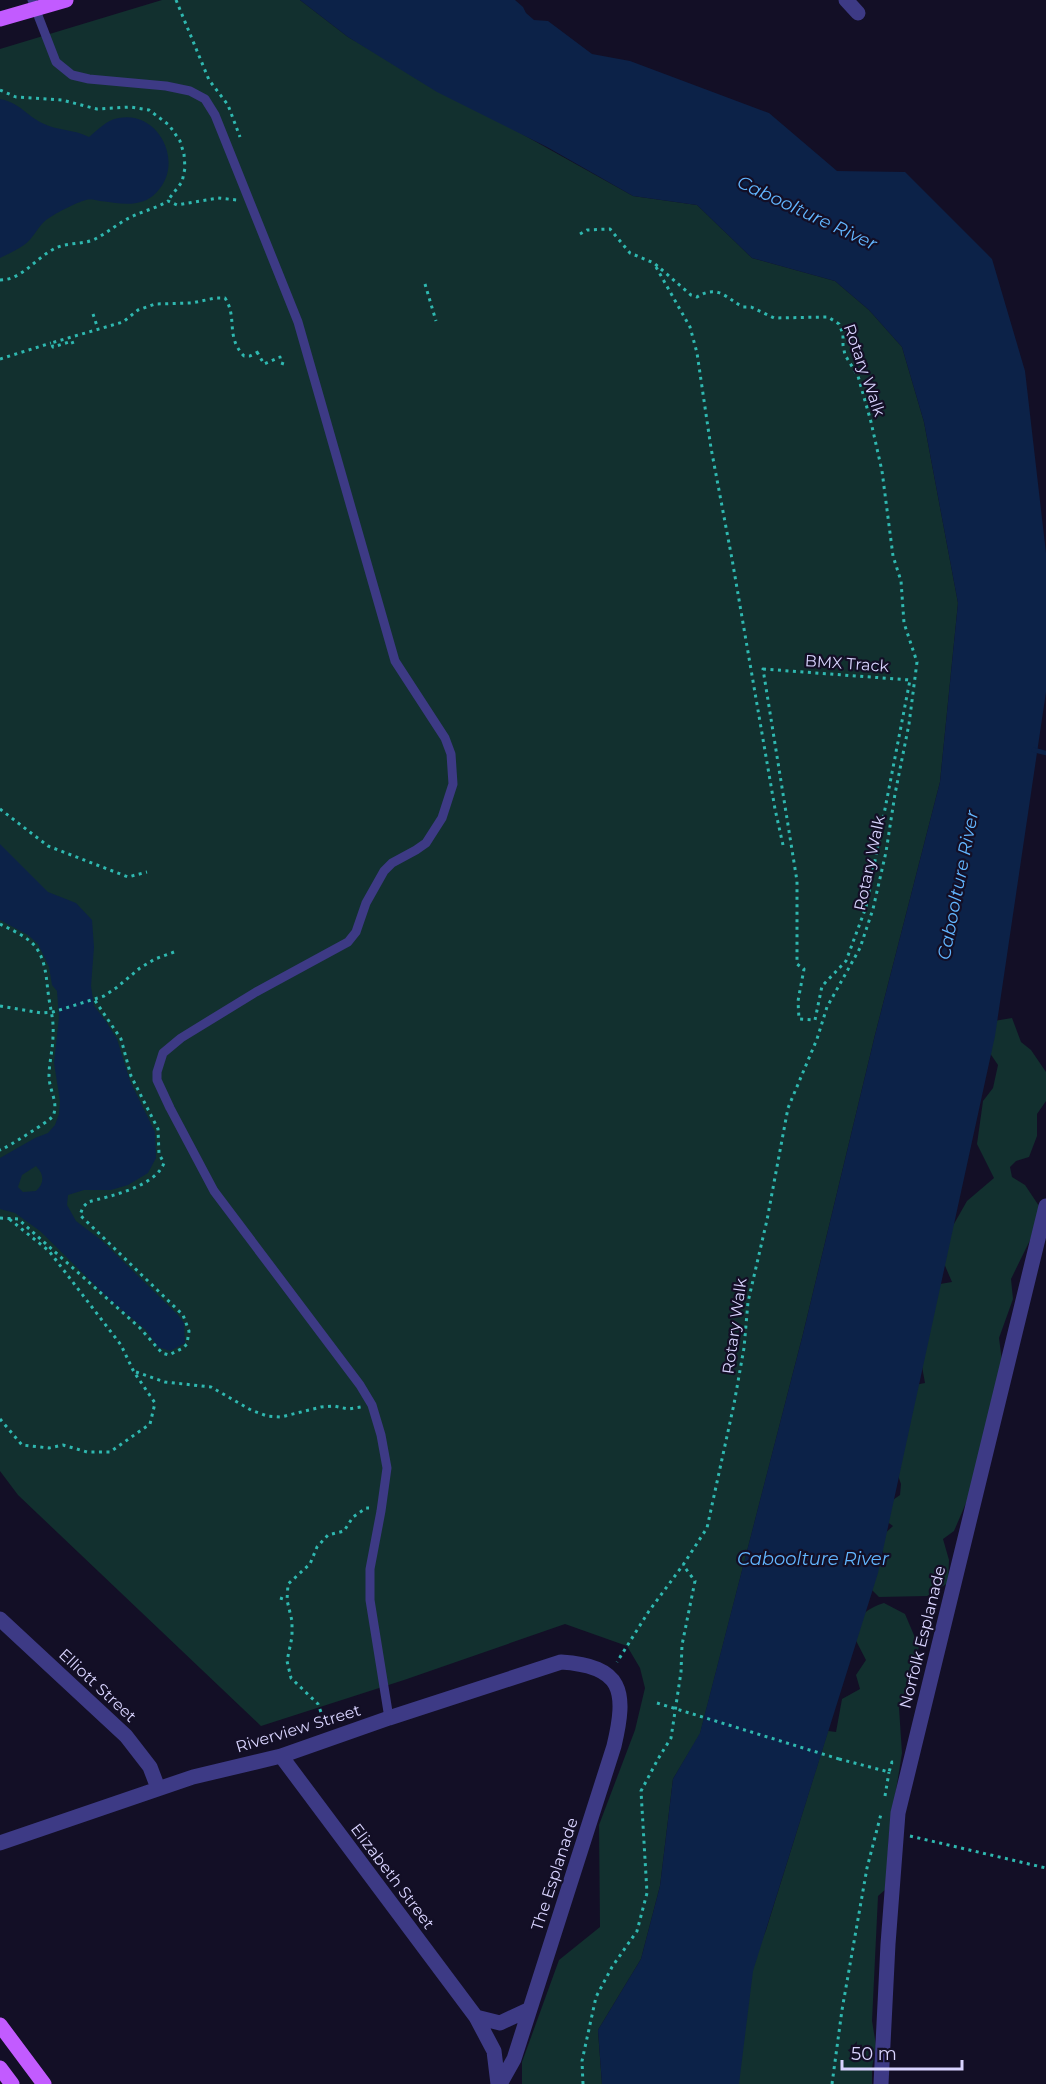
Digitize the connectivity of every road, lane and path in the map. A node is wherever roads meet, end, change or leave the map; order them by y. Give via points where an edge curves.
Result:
1 (66, 0) edge
2 (176, 0) edge
3 (846, 0) edge
4 (33, 5) edge
5 (858, 13) dead end
6 (0, 19) edge
7 (0, 90) edge
8 (240, 137) dead end
9 (247, 198) junction
10 (168, 201) junction
11 (580, 234) dead end
12 (654, 263) junction
13 (0, 280) edge
14 (425, 284) dead end
15 (93, 314) dead end
16 (436, 321) dead end
17 (98, 329) junction
18 (51, 343) junction
19 (73, 344) dead end
20 (0, 359) edge
21 (284, 364) dead end
22 (0, 809) edge
23 (783, 845) dead end
24 (147, 872) dead end
25 (0, 924) edge
26 (174, 952) dead end
27 (94, 999) junction
28 (798, 1000) joint
29 (0, 1006) edge
30 (53, 1012) junction
31 (0, 1150) edge
32 (1046, 1206) edge
33 (7, 1217) junction
34 (0, 1218) edge
35 (134, 1372) junction
36 (372, 1405) junction
37 (0, 1419) edge
38 (381, 1511) junction
39 (683, 1566) junction
40 (279, 1598) dead end
41 (287, 1600) junction
42 (0, 1619) edge
43 (617, 1662) dead end
44 (606, 1674) joint
45 (657, 1703) dead end
46 (389, 1718) junction
47 (332, 1738) junction
48 (281, 1756) junction
49 (898, 1763) dead end
50 (889, 1772) junction
51 (158, 1788) junction
52 (883, 1803) dead end
53 (881, 1814) dead end
54 (907, 1836) dead end
55 (0, 1843) edge
56 (1046, 1868) edge
57 (530, 2009) junction
58 (476, 2017) junction
59 (0, 2025) edge
60 (0, 2068) edge
61 (12, 2084) edge
62 (44, 2084) edge
63 (499, 2084) edge
64 (583, 2084) edge
65 (832, 2084) edge
66 (881, 2084) edge

1 - 4 main road
2 - 8 path via 209,80 228,105
3 - 5 street
4 - 6 main road
4 - 9 lane via 56,62 72,75 166,86 205,99
7 - 10 path via 16,97 62,100 97,109 149,110 170,124 184,154 182,182
9 - 10 path via 177,205
9 - 36 lane via 298,322 395,661 446,738 453,784 442,818 426,843 384,871 348,942 181,1038 163,1053 158,1080 214,1191
10 - 13 path via 130,217 93,240 53,249 18,275
11 - 12 path, Rotary Walk via 610,229 630,253
12 - 23 path via 690,327 697,353
12 - 39 path, Rotary Walk via 697,297 705,292 718,292 742,308 751,307 774,318 828,317 839,324 845,355 858,376 871,422 893,556 901,581 904,623 917,662 873,909 860,948 827,1007 788,1108 748,1302 734,1404 707,1528
14 - 16 path
15 - 17 path
17 - 18 path
17 - 21 path via 123,322 148,304 225,298 231,306 231,329 244,356 258,351 264,364 280,357
18 - 19 path via 53,347 72,341
18 - 20 path
22 - 24 path via 48,846 128,877
25 - 30 path via 22,935 40,955
26 - 27 path via 150,961 116,988
27 - 30 path
27 - 33 path via 121,1039 131,1076 158,1129 159,1154 164,1163 135,1189 88,1202 80,1215 183,1316 189,1331 187,1344 169,1355 162,1353 58,1253 18,1219
28 - 28 path, BMX Track via 804,969 797,964 796,881 763,669 910,680 866,907 846,961 822,986 815,1020 799,1019
29 - 30 path via 41,1014
30 - 31 path via 49,1077 55,1114 51,1121
32 - 66 street, Norfolk Esplanade via 898,1813
33 - 34 path
33 - 35 path via 50,1251 121,1345
35 - 36 path via 165,1382 211,1387 267,1416 281,1417 321,1407 348,1409
35 - 37 path via 155,1403 150,1424 110,1452 22,1444
36 - 38 lane via 387,1468
38 - 41 path via 366,1508 353,1517 344,1532 328,1535 317,1547 310,1564 288,1584
38 - 46 lane via 370,1569 370,1600
39 - 43 path, Rotary Walk
39 - 64 path via 695,1581 681,1646 671,1738 641,1791 647,1893 637,1931 596,1997 582,2061
40 - 41 path
41 - 47 path via 292,1621 287,1661 291,1678 318,1704
42 - 51 street, Elliott Street via 126,1736 150,1767
44 - 46 street, Riverview Street via 584,1664 561,1662
44 - 57 street, The Esplanade via 618,1687 619,1725
45 - 50 path, bridge
46 - 47 street, Riverview Street
47 - 48 street, Riverview Street
48 - 51 street, Riverview Street
48 - 58 street, Elizabeth Street
49 - 50 path via 892,1762
50 - 52 path
51 - 55 street, Riverview Street
53 - 65 path via 867,1868
54 - 56 path
57 - 58 street via 500,2024
57 - 63 street, The Esplanade via 514,2059
58 - 63 street, Elizabeth Street via 494,2051
59 - 62 main road
60 - 61 main road

